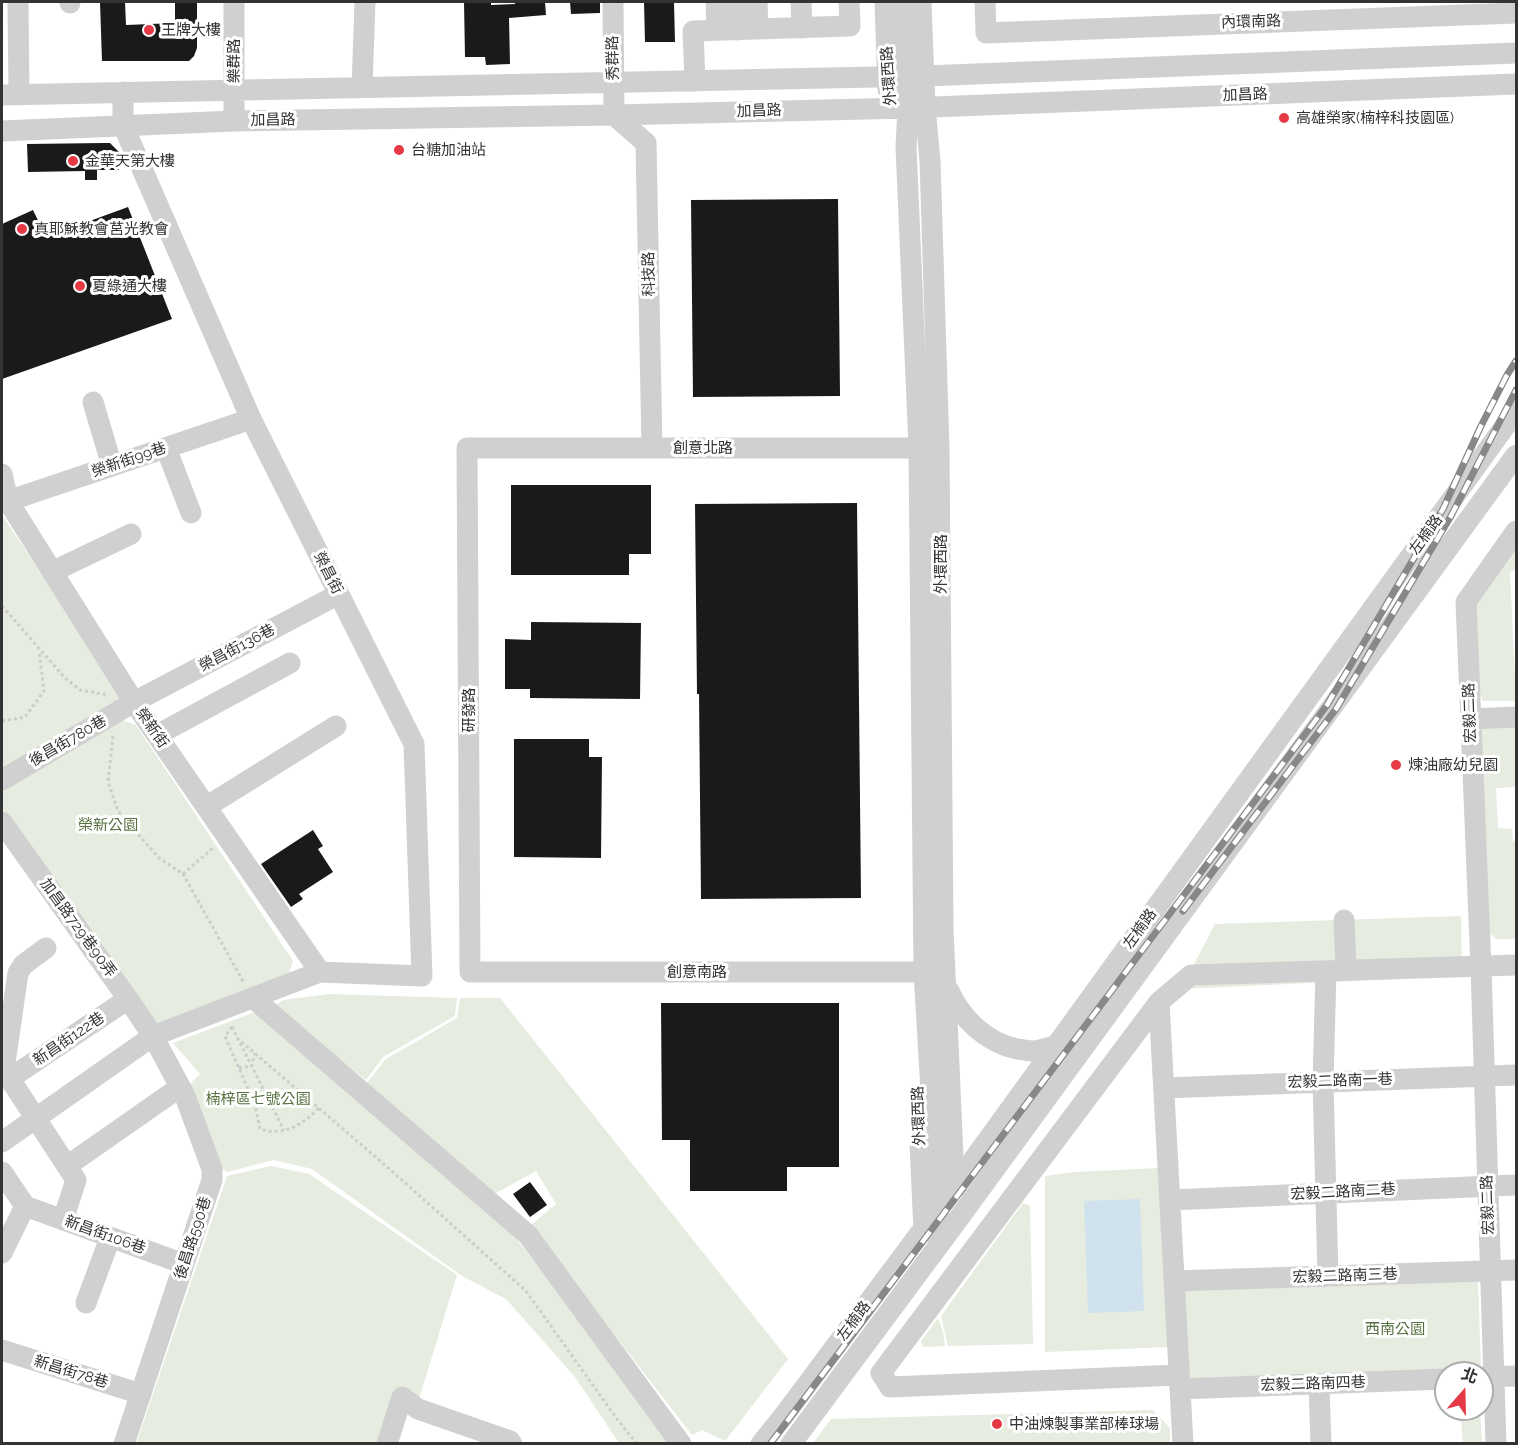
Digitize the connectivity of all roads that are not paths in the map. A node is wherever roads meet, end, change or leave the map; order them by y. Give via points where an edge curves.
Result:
1 (18, 2) edge
2 (234, 2) edge
3 (365, 2) edge
4 (613, 2) edge
5 (716, 2) edge
6 (737, 2) edge
7 (758, 2) edge
8 (801, 2) edge
9 (849, 2) edge
10 (885, 2) edge
11 (904, 2) edge
12 (921, 2) edge
13 (936, 2) edge
14 (985, 2) edge
15 (1289, 11) edge
16 (1516, 13) edge
17 (802, 28) junction
18 (737, 30) junction
19 (1516, 53) edge
20 (914, 76) junction
21 (695, 81) junction
22 (614, 83) junction
23 (1516, 84) edge
24 (363, 87) junction
25 (234, 90) junction
26 (123, 92) junction
27 (10, 95) edge
28 (915, 107) junction
29 (614, 115) junction
30 (234, 121) junction
31 (123, 125) junction
32 (2, 131) edge
33 (93, 402) dead end
34 (1516, 411) edge
35 (251, 419) junction
36 (165, 448) junction
37 (467, 448) joint
38 (652, 448) junction
39 (929, 448) junction
40 (1516, 455) edge
41 (112, 466) junction
42 (2, 474) edge
43 (8, 501) junction
44 (191, 513) dead end
45 (1516, 531) edge
46 (131, 534) dead end
47 (52, 572) junction
48 (339, 594) junction
49 (290, 663) dead end
50 (134, 702) junction
51 (1516, 717) edge
52 (1470, 719) junction
53 (336, 726) dead end
54 (157, 735) junction
55 (2, 780) edge
56 (206, 807) junction
57 (2, 822) edge
58 (1344, 920) dead end
59 (46, 948) dead end
60 (1516, 965) edge
61 (1480, 967) junction
62 (1336, 971) junction
63 (320, 972) junction
64 (470, 972) joint
65 (924, 972) junction
66 (945, 983) junction
67 (253, 998) junction
68 (128, 999) junction
69 (1159, 1002) junction
70 (153, 1036) junction
71 (1055, 1046) junction
72 (1516, 1075) edge
73 (1483, 1076) junction
74 (9, 1079) junction
75 (1323, 1082) junction
76 (180, 1087) junction
77 (1164, 1088) junction
78 (35, 1118) junction
79 (2, 1142) edge
80 (67, 1166) junction
81 (2, 1172) edge
82 (956, 1183) junction
83 (1516, 1185) edge
84 (1487, 1186) junction
85 (1326, 1193) junction
86 (1170, 1200) junction
87 (25, 1206) junction
88 (938, 1206) junction
89 (959, 1218) junction
90 (63, 1220) junction
91 (924, 1228) junction
92 (110, 1238) junction
93 (940, 1243) junction
94 (2, 1253) edge
95 (925, 1262) junction
96 (184, 1264) junction
97 (1516, 1270) edge
98 (1490, 1271) junction
99 (1328, 1276) junction
100 (1174, 1281) junction
101 (86, 1303) dead end
102 (2, 1350) edge
103 (1488, 1361) edge
104 (1516, 1376) edge
105 (1494, 1377) edge
106 (1434, 1379) edge
107 (1180, 1382) junction
108 (1319, 1384) junction
109 (141, 1394) junction
110 (1494, 1421) edge
111 (124, 1443) edge
112 (387, 1443) edge
113 (512, 1443) edge
114 (681, 1443) edge
115 (761, 1443) edge
116 (791, 1443) edge
117 (1183, 1443) edge
118 (1321, 1443) edge
119 (1497, 1443) edge

1 - 27 street
2 - 25 street, 樂群路
3 - 24 street
4 - 22 street, 秀群路
5 - 18 street
6 - 18 street
7 - 18 street
8 - 17 street
9 - 17 street via 850,26
10 - 20 street, 外環西路
11 - 20 street, 外環西路
12 - 20 street, 外環西路
13 - 20 street, 外環西路
14 - 15 street, 內環南路 via 986,33
15 - 16 street, 內環南路
17 - 18 street
18 - 21 street via 693,31
19 - 20 street, 加昌路
20 - 21 street, 加昌路
20 - 28 street, 外環西路
20 - 28 street, 外環西路
21 - 22 street, 加昌路
22 - 24 street, 加昌路
22 - 29 street, 秀群路
23 - 28 street, 加昌路
24 - 25 street, 加昌路
25 - 26 street, 加昌路
25 - 30 street, 樂群路
26 - 27 street, 加昌路
26 - 31 street, 榮昌街
28 - 29 street, 加昌路
28 - 39 street, 外環西路 via 906,147
28 - 39 street, 外環西路 via 929,145
29 - 30 street, 加昌路
29 - 38 street, 科技路 via 646,143
30 - 31 street, 加昌路
31 - 32 street, 加昌路
31 - 35 street, 榮昌街
33 - 41 street
34 - 71 street, 左楠路
35 - 36 street, 榮新街99巷
35 - 48 street, 榮昌街
36 - 41 street, 榮新街99巷
36 - 44 street
37 - 38 street, 創意北路
37 - 64 street, 研發路
38 - 39 street, 創意北路
39 - 65 street, 外環西路
39 - 66 street, 外環西路
40 - 89 street, 左楠路
41 - 43 street, 榮新街99巷
42 - 43 street, 榮新街
43 - 47 street, 榮新街
45 - 52 street, 宏毅二路 via 1466,602
46 - 47 street
47 - 50 street, 榮新街
48 - 50 street, 榮昌街136巷
48 - 63 street, 榮昌街 via 414,744 422,976
49 - 54 street
50 - 54 street, 榮新街
50 - 55 street, 後昌街780巷
51 - 52 street
52 - 61 street, 宏毅二路
53 - 56 street
54 - 56 street, 榮新街
56 - 63 street, 榮新街
57 - 68 street, 加昌路729巷90弄
58 - 62 street
59 - 74 street via 18,973 4,1066
60 - 61 street
61 - 62 street
61 - 73 street, 宏毅二路
62 - 69 street via 1191,975
62 - 75 street
63 - 67 street
64 - 65 street, 創意南路
65 - 88 street, 外環西路
65 - 91 street, 外環西路 via 913,992
66 - 71 street, 外環西路 via 969,1021 1000,1044 1032,1051
66 - 82 street, 外環西路
67 - 70 street
67 - 114 street via 528,1235
68 - 70 street, 加昌路729巷90弄
68 - 74 street, 新昌街122巷
69 - 77 street
69 - 107 street, 宏毅二路南四巷 via 880,1373 890,1387
70 - 76 street, 後昌路590巷
70 - 78 street
71 - 82 street, 左楠路
72 - 73 street, 宏毅二路南一巷
73 - 75 street, 宏毅二路南一巷
73 - 84 street, 宏毅二路
74 - 78 street
75 - 77 street, 宏毅二路南一巷
75 - 85 street
76 - 80 street
76 - 96 street, 後昌路590巷 via 212,1169 212,1180
77 - 86 street
78 - 79 street
78 - 80 street
80 - 90 street via 76,1180
81 - 87 street
82 - 88 street, 左楠路
82 - 89 street, 外環西路
83 - 84 street, 宏毅二路南二巷
84 - 85 street, 宏毅二路南二巷
84 - 98 street, 宏毅二路
85 - 86 street, 宏毅二路南二巷
85 - 99 street
86 - 100 street
87 - 90 street, 新昌街106巷
87 - 94 street
88 - 91 street, 左楠路
88 - 93 street, 外環西路
89 - 93 street, 左楠路
90 - 92 street, 新昌街106巷
91 - 95 street, 外環西路
91 - 115 street, 左楠路
92 - 96 street, 新昌街106巷
92 - 101 street
93 - 95 street, 左楠路
95 - 116 street, 左楠路
96 - 109 street, 後昌路590巷
97 - 98 street, 宏毅二路南三巷
98 - 99 street, 宏毅二路南三巷
98 - 103 street, 宏毅二路
99 - 100 street, 宏毅二路南三巷
100 - 107 street
102 - 109 street, 新昌街78巷
104 - 105 street
106 - 108 street, 宏毅二路南四巷
107 - 108 street, 宏毅二路南四巷
107 - 117 street
108 - 118 street
109 - 111 street, 後昌路590巷
110 - 119 street, 宏毅二路
112 - 113 street via 402,1397 418,1409

